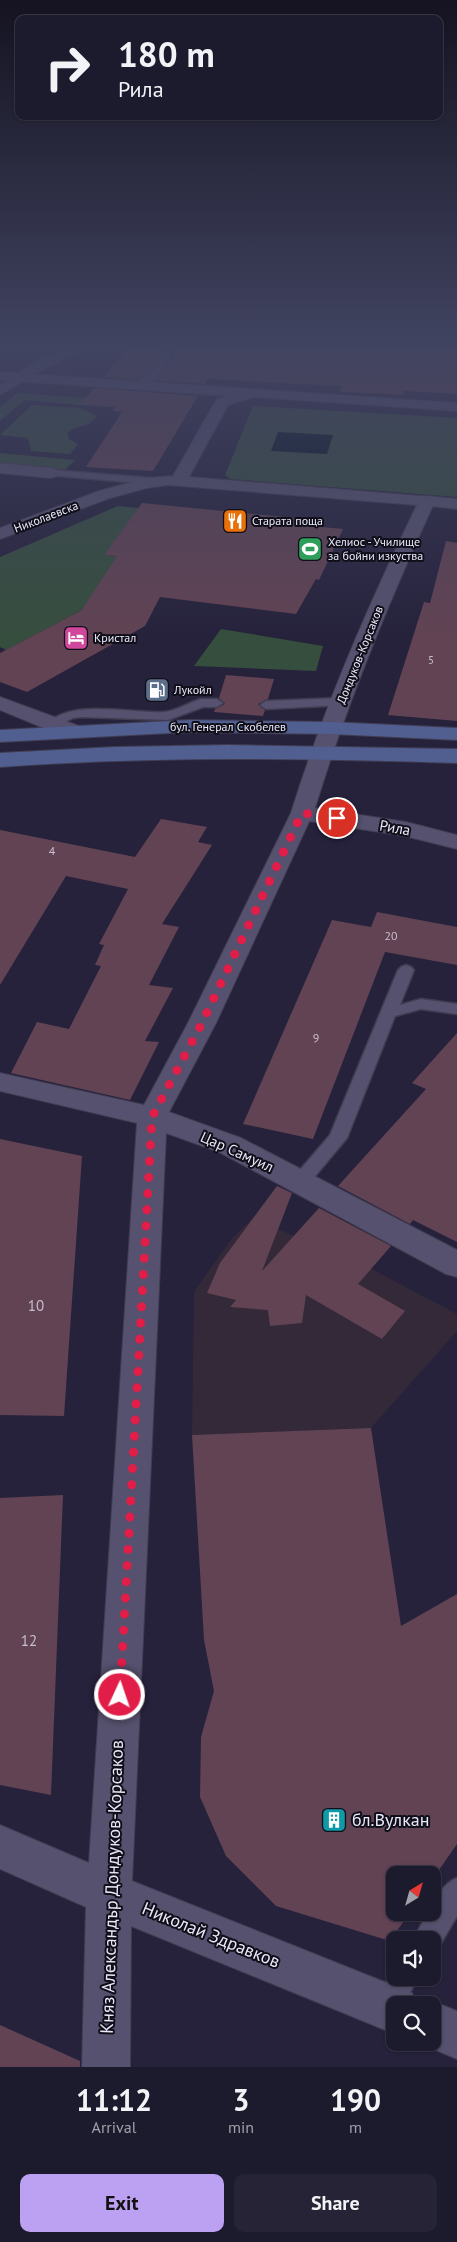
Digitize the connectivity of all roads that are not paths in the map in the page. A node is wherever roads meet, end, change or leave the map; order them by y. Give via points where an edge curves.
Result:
1 (199, 443) edge
2 (0, 468) edge
3 (51, 473) joint
4 (179, 480) junction
5 (151, 482) junction
6 (427, 501) junction
7 (457, 504) edge
8 (0, 534) edge
9 (341, 702) junction
10 (0, 703) edge
11 (217, 703) dead end
12 (266, 705) dead end
13 (62, 727) junction
14 (331, 728) junction
15 (457, 734) edge
16 (0, 736) edge
17 (321, 752) junction
18 (457, 756) edge
19 (0, 760) edge
20 (302, 813) junction
21 (457, 842) edge
22 (406, 970) dead end
23 (457, 1009) edge
24 (389, 1013) junction
25 (0, 1082) edge
26 (152, 1117) junction
27 (300, 1182) junction
28 (457, 1265) edge
29 (0, 1847) edge
30 (457, 1891) edge
31 (109, 1894) junction
32 (433, 1931) edge
33 (390, 1996) edge
34 (441, 2029) edge
35 (457, 2035) edge
36 (106, 2067) edge

1 - 4 street
2 - 3 street
3 - 5 lane
4 - 5 street, Николаевска
4 - 6 street, Николаевска
5 - 8 street, Николаевска via 107,494
6 - 7 street, Николаевска
6 - 9 street, Дондуков-Корсаков via 389,582
9 - 12 lane
9 - 14 street, Дондуков-Корсаков
10 - 13 street
11 - 13 lane via 201,703 168,716 82,713 70,715
13 - 14 main road, бул. Генерал Скобелев
13 - 16 main road, бул. Генерал Скобелев
14 - 15 main road, бул. Генерал Скобелев
14 - 17 street, Дондуков-Корсаков
17 - 18 main road, бул. Генерал Скобелев
17 - 19 main road, бул. Генерал Скобелев via 167,752
17 - 20 street, Дондуков-Корсаков
20 - 21 street, Рила via 406,829
20 - 26 street, Княз Александър Дондуков-Корсаков via 202,1023
22 - 24 lane
23 - 24 lane via 421,1004
24 - 27 lane via 338,1138
25 - 26 street, Цар Самуил
26 - 27 street, Цар Самуил via 230,1145
26 - 31 street, Княз Александър Дондуков-Корсаков
27 - 28 street, Цар Самуил
29 - 31 street, Николай Здравков
30 - 32 lane
31 - 33 street, Николай Здравков
31 - 36 street, Княз Александър Дондуков-Корсаков
34 - 35 street

